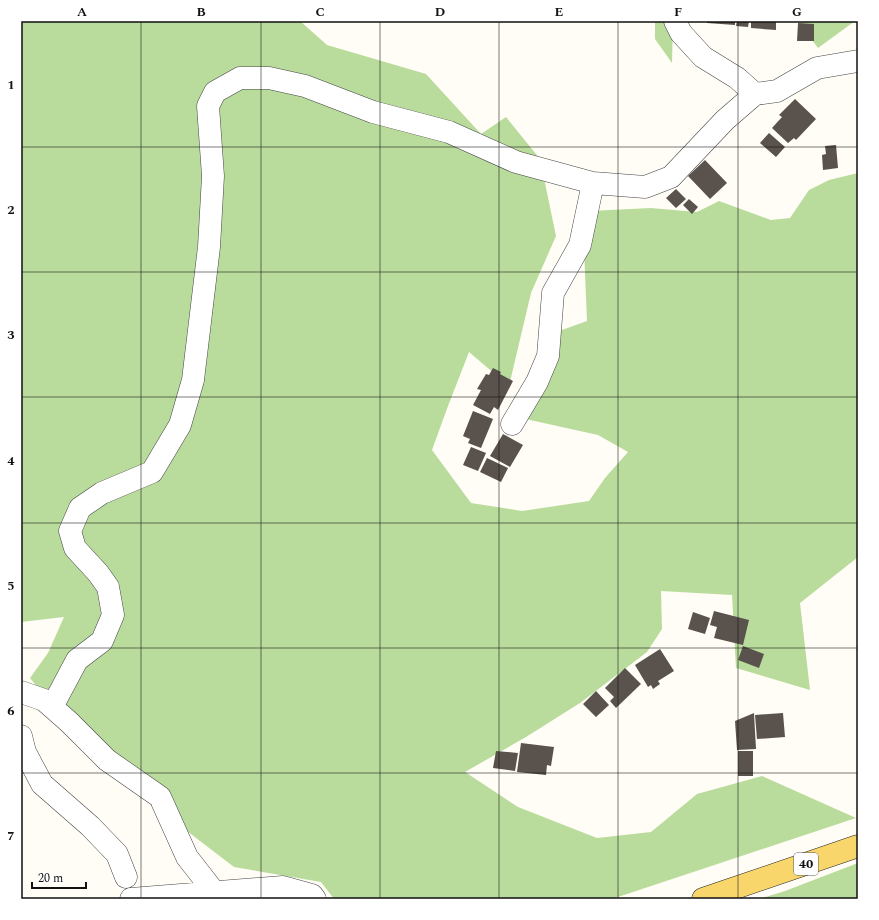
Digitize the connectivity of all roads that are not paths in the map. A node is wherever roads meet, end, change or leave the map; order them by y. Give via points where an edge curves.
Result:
1 (675, 21) edge
2 (858, 61) edge
3 (755, 94) junction
4 (593, 183) junction
5 (512, 424) dead end
6 (21, 692) edge
7 (52, 707) junction
8 (21, 736) edge
9 (858, 846) edge
10 (126, 877) dead end
11 (215, 893) junction
12 (131, 899) edge
13 (315, 899) edge
14 (703, 899) edge

1 - 3 street via 681,33 703,57 736,78
2 - 3 street via 817,68 777,92
3 - 4 street via 725,120 671,177 645,187
4 - 5 street via 580,245 553,293 548,356
4 - 7 street via 516,162 449,132 373,112 305,86 269,78 240,78 215,92 208,106 213,176 209,247 193,380 180,425 152,472 102,493 80,508 70,531 75,548 108,587 113,615 102,641 77,660
6 - 7 street via 44,700
7 - 11 street via 107,760 160,797 187,857
8 - 10 street via 25,752 42,784 90,826 117,854
9 - 14 main road, 40
11 - 12 street
11 - 13 street via 283,888 312,895

